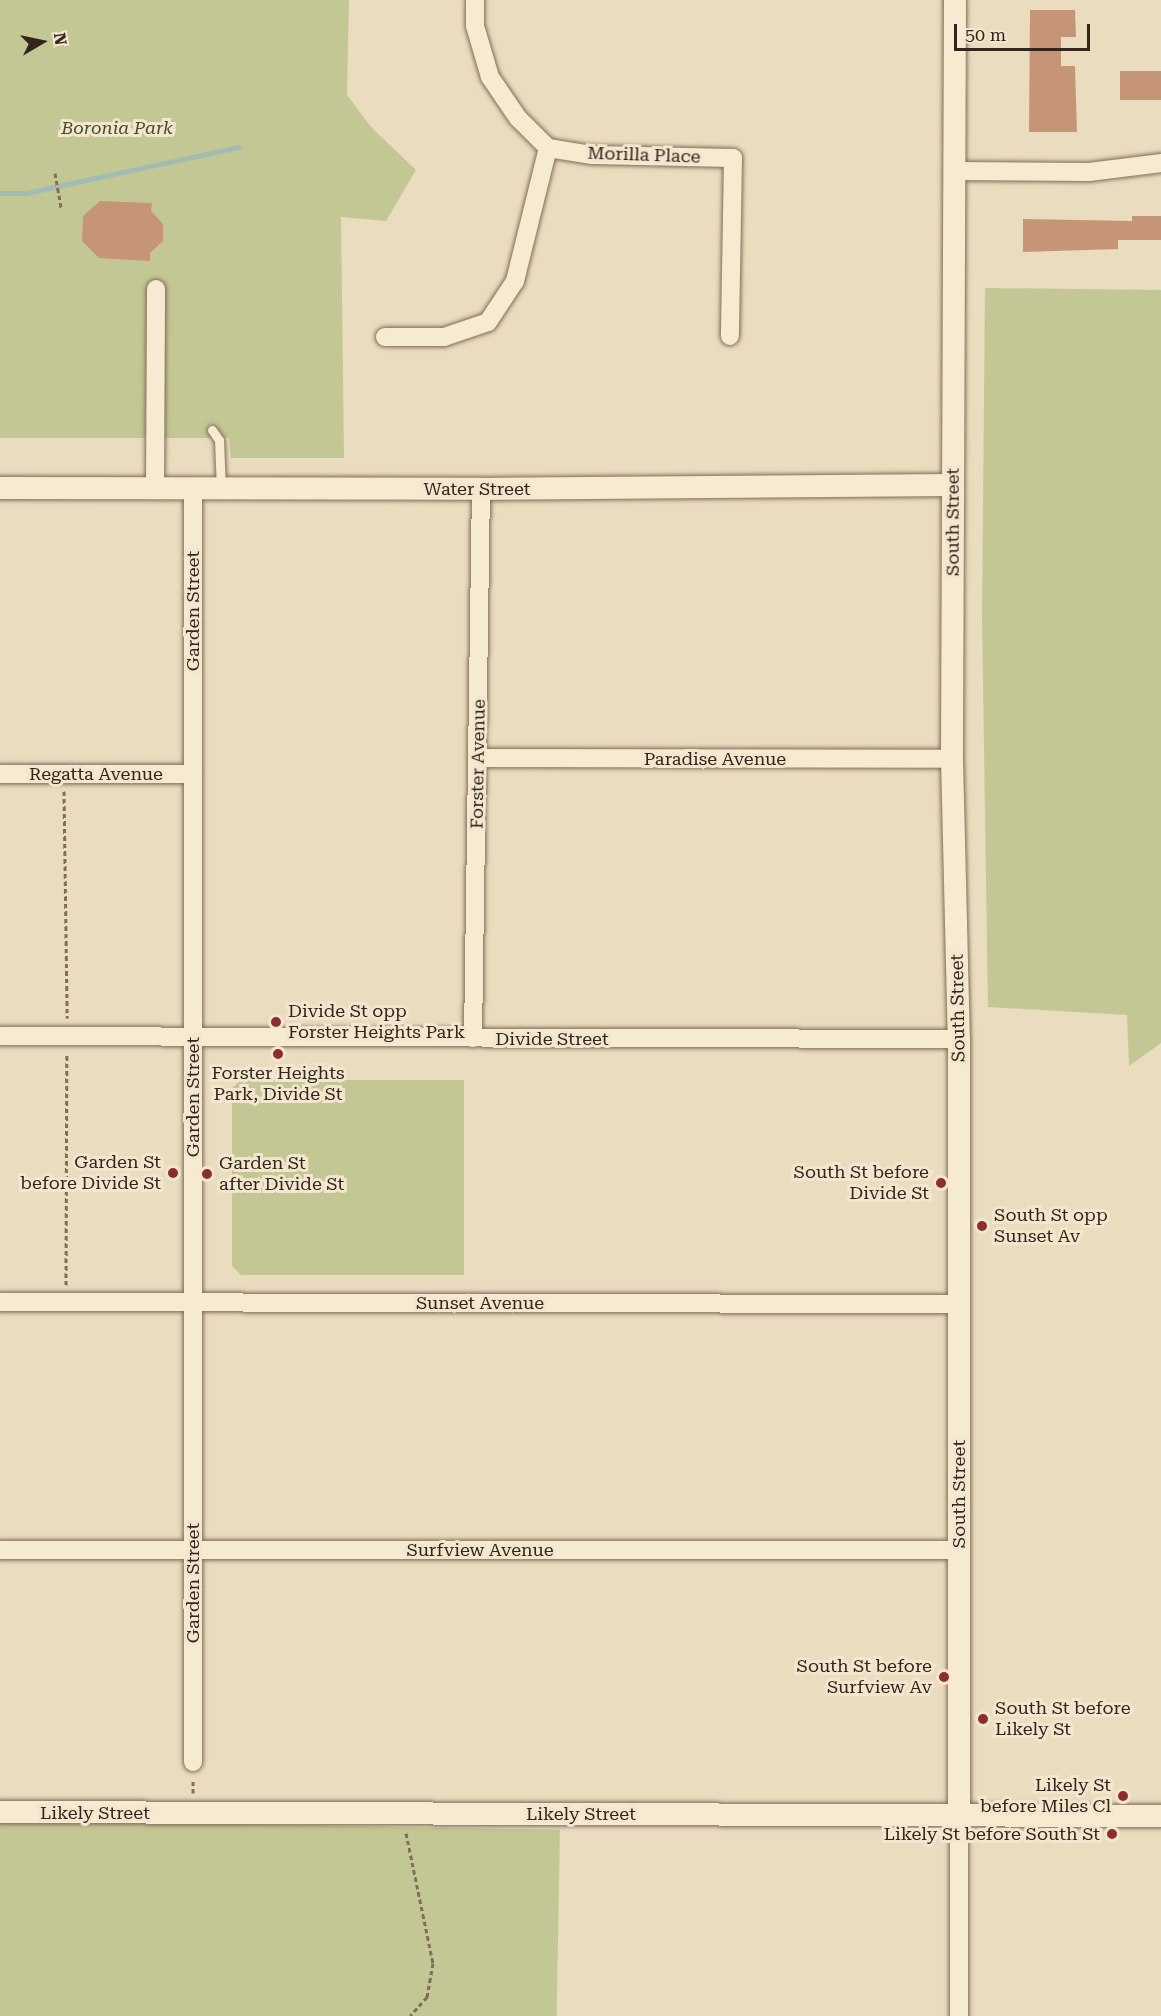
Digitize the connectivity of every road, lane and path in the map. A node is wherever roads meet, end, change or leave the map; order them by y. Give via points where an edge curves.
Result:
1 (475, 0) edge
2 (955, 0) edge
3 (548, 148) junction
4 (1161, 164) edge
5 (954, 171) junction
6 (55, 173) dead end
7 (61, 207) dead end
8 (156, 290) dead end
9 (730, 336) dead end
10 (385, 337) dead end
11 (212, 430) dead end
12 (953, 485) junction
13 (0, 488) edge
14 (155, 488) junction
15 (193, 489) junction
16 (221, 489) junction
17 (481, 489) junction
18 (478, 758) junction
19 (952, 759) junction
20 (0, 774) edge
21 (193, 774) junction
22 (0, 1036) edge
23 (193, 1038) junction
24 (473, 1038) junction
25 (959, 1039) junction
26 (0, 1302) edge
27 (193, 1302) junction
28 (959, 1304) junction
29 (0, 1550) edge
30 (193, 1550) junction
31 (959, 1550) junction
32 (193, 1761) joint
33 (0, 1812) edge
34 (192, 1813) junction
35 (404, 1814) junction
36 (959, 1815) junction
37 (1161, 1816) edge
38 (410, 2016) edge
39 (960, 2016) edge

1 - 3 street via 475,26 490,77 518,118
2 - 5 street, South Street
3 - 9 street, Morilla Place via 592,155 733,158
3 - 10 street via 515,281 488,322 444,337
4 - 5 street via 1089,172
5 - 12 street, South Street
6 - 7 path
8 - 14 street
11 - 16 lane via 219,440
12 - 17 street, Water Street
12 - 19 street, South Street
13 - 14 street, Water Street
14 - 15 street, Water Street
15 - 16 street, Water Street
15 - 21 street, Garden Street
16 - 17 street, Water Street
17 - 18 street, Forster Avenue
18 - 19 street, Paradise Avenue
18 - 24 street, Forster Avenue
19 - 25 street, South Street
20 - 21 street, Regatta Avenue
21 - 23 street, Garden Street
22 - 23 street, Divide Street
23 - 24 street, Divide Street
23 - 27 street, Garden Street
24 - 25 street, Divide Street
25 - 28 street, South Street
26 - 27 street, Sunset Avenue
27 - 28 street, Sunset Avenue
27 - 30 street, Garden Street
28 - 31 street, South Street
29 - 30 street, Surfview Avenue
30 - 31 street, Surfview Avenue
30 - 32 street, Garden Street
31 - 36 street, South Street
32 - 34 path
33 - 34 street, Likely Street
34 - 35 street, Likely Street
35 - 36 street, Likely Street
35 - 38 path via 433,1963 427,1997
36 - 37 street, Likely Street
36 - 39 street, South Street

